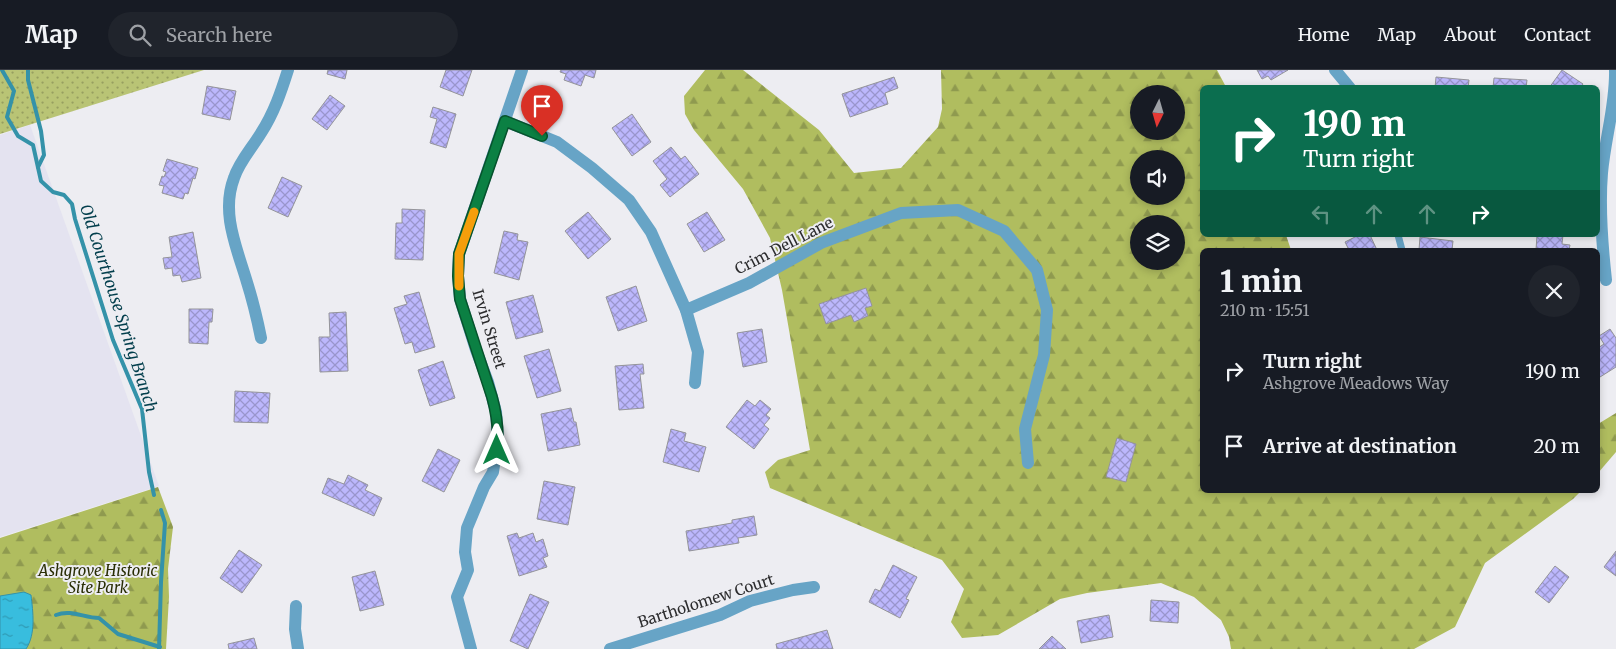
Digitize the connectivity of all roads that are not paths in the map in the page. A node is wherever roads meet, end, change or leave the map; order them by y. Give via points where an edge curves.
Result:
1 (288, 70) edge
2 (522, 70) edge
3 (1334, 70) edge
4 (1616, 70) edge
5 (1347, 85) edge
6 (505, 121) junction
7 (1602, 140) edge
8 (1606, 280) dead end
9 (686, 310) junction
10 (261, 338) dead end
11 (694, 383) dead end
12 (1028, 464) dead end
13 (814, 587) dead end
14 (296, 606) dead end
15 (298, 649) edge
16 (471, 649) edge
17 (610, 649) edge

1 - 10 street via 279,100 234,178 229,199 229,218
2 - 6 street, Irvin Street
3 - 5 street
4 - 7 street
6 - 9 street via 557,142 628,200 651,232
6 - 16 street, Irvin Street via 459,254 460,299 488,382 496,412 498,438 493,472 467,528 465,552 468,570 457,597
7 - 8 street via 1600,211
9 - 11 street via 698,352
9 - 12 street, Crim Dell Lane via 749,283 821,243 892,216 958,210 1004,231 1037,270 1047,310 1044,355 1025,429
13 - 17 street, Bartholomew Court via 750,601 720,615
14 - 15 street

